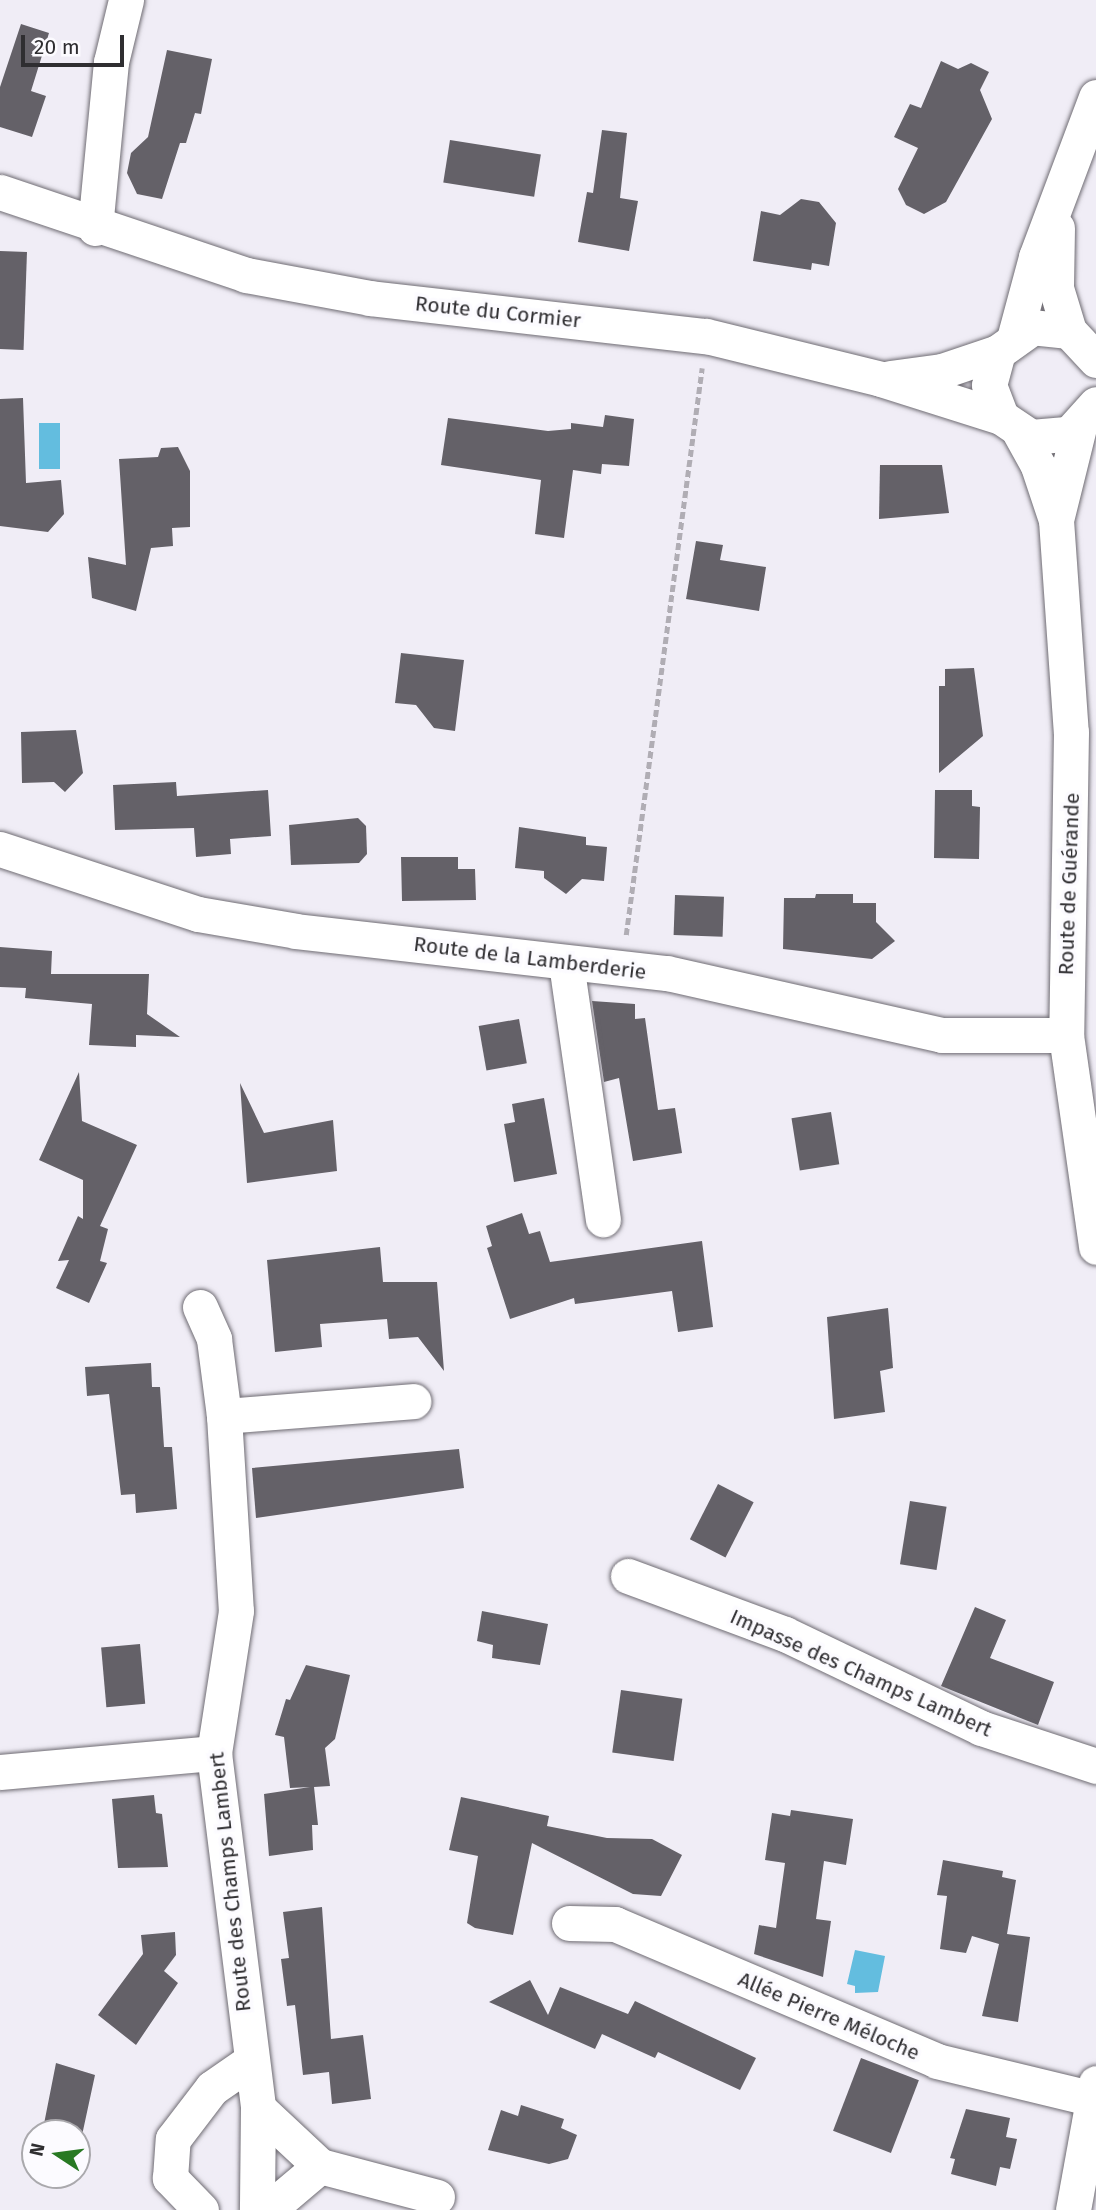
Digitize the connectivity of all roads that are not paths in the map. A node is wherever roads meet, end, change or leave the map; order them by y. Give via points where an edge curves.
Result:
1 (126, 0) edge
2 (1096, 97) edge
3 (0, 192) edge
4 (1057, 198) junction
5 (95, 228) junction
6 (1085, 342) edge
7 (1007, 343) junction
8 (881, 379) junction
9 (1088, 416) edge
10 (1010, 425) junction
11 (1056, 520) junction
12 (0, 849) edge
13 (566, 963) junction
14 (1066, 1035) junction
15 (603, 1219) dead end
16 (1096, 1247) edge
17 (200, 1307) dead end
18 (413, 1401) dead end
19 (224, 1416) junction
20 (628, 1576) dead end
21 (214, 1753) junction
22 (1096, 1766) edge
23 (0, 1772) edge
24 (569, 1923) dead end
25 (251, 2061) junction
26 (1095, 2091) edge
27 (258, 2108) junction
28 (320, 2166) junction
29 (437, 2197) dead end
30 (201, 2210) edge
31 (257, 2210) edge
32 (268, 2210) edge
33 (1073, 2210) edge

1 - 5 street via 111,62
2 - 4 street, Route de Guérande
3 - 5 street, Route du Cormier
4 - 6 street via 1056,288
4 - 7 street, Route de Guérande
5 - 8 street, Route du Cormier via 246,275 370,298 706,336
6 - 7 street via 1033,327
7 - 8 street via 942,371
7 - 10 street, Route de Guérande via 989,385
8 - 10 street, Route du Cormier
9 - 10 street, Route du Cormier via 1056,438
9 - 11 street, Route de Guérande
10 - 11 street, Route de Guérande
11 - 14 street, Route de Guérande via 1071,732
12 - 13 street, Route de la Lamberderie via 198,914 296,931
13 - 14 street, Route de la Lamberderie via 622,967 942,1035
13 - 15 street
14 - 16 street, Route de Guérande
17 - 19 street, Route des Champs Lambert via 214,1339
18 - 19 street
19 - 21 street, Route des Champs Lambert via 236,1611
20 - 22 street, Impasse des Champs Lambert via 785,1634 981,1728
21 - 23 street
21 - 25 street, Route des Champs Lambert
24 - 26 street, Allée Pierre Méloche via 615,1924 937,2061
25 - 27 street, Route des Champs Lambert
25 - 30 street via 212,2088 173,2138 170,2178
26 - 33 street
27 - 28 street
27 - 31 street, Route des Champs Lambert
28 - 29 street
28 - 32 street

